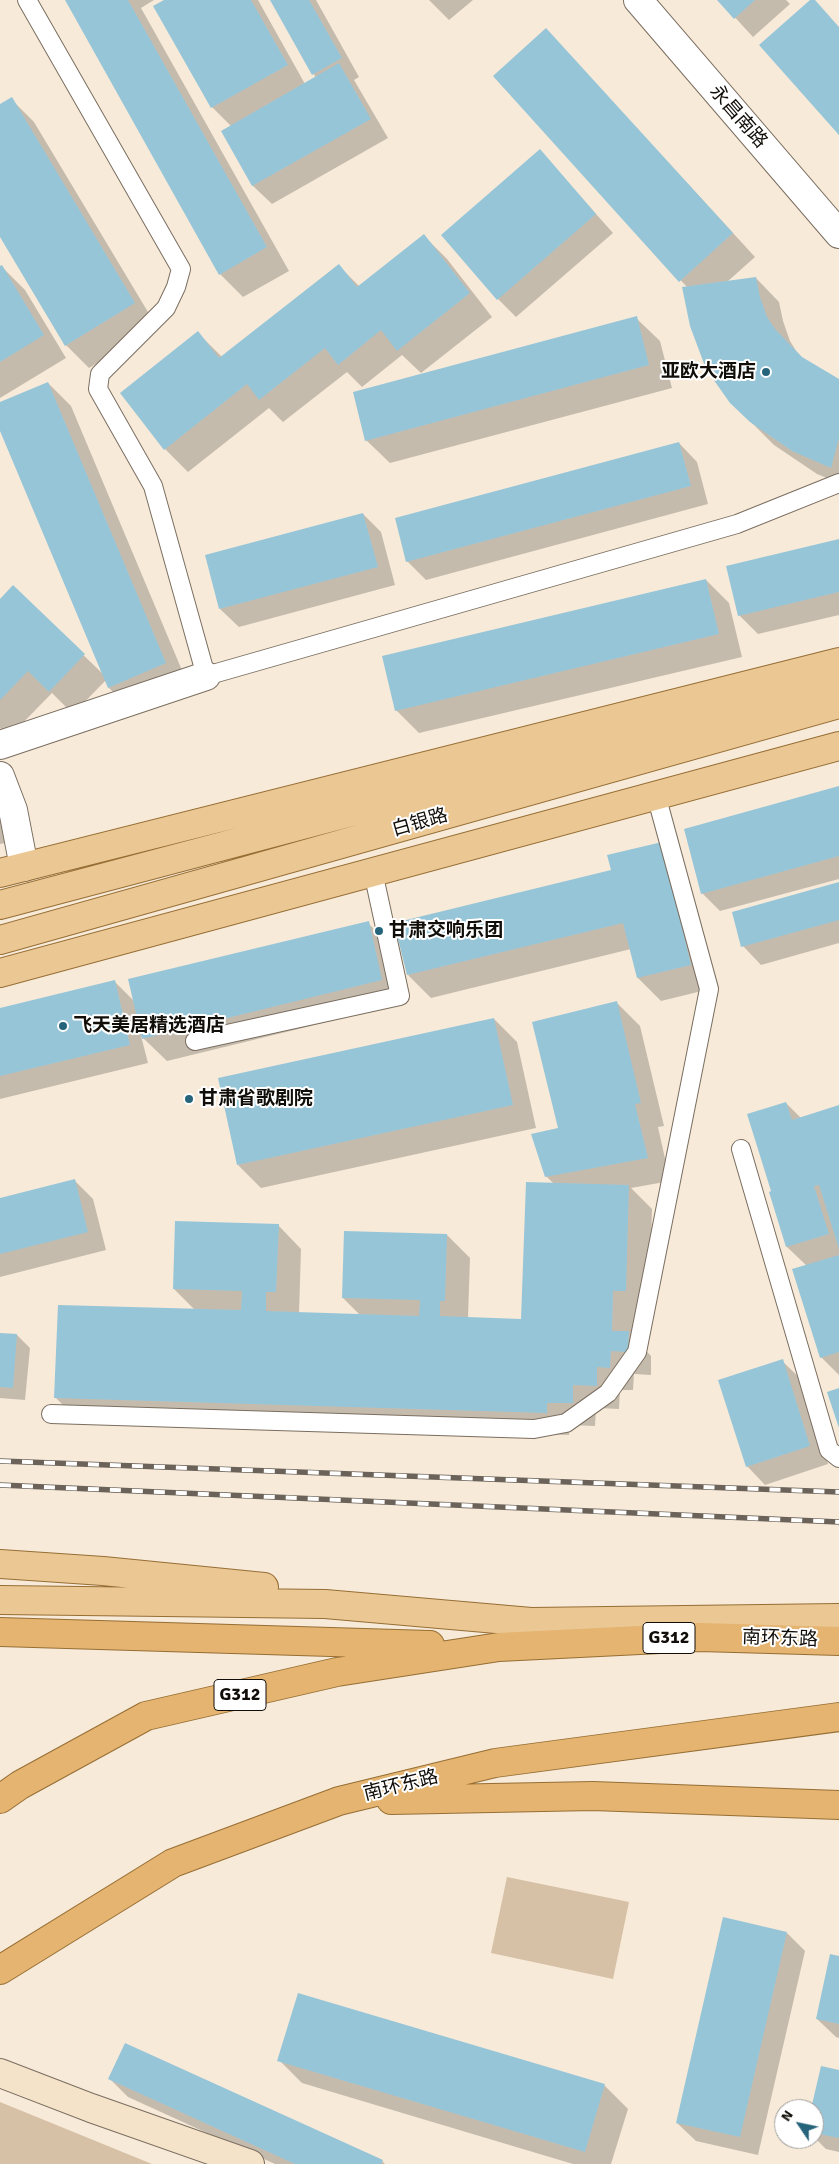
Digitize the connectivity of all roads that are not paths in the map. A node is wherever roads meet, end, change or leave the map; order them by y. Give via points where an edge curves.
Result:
1 (27, 0) edge
2 (638, 0) edge
3 (839, 234) edge
4 (839, 483) edge
5 (839, 662) edge
6 (206, 676) junction
7 (839, 683) edge
8 (839, 704) edge
9 (0, 745) edge
10 (839, 746) edge
11 (0, 776) edge
12 (656, 796) junction
13 (12, 870) edge
14 (373, 872) junction
15 (0, 904) edge
16 (0, 940) edge
17 (0, 973) edge
18 (195, 1041) dead end
19 (742, 1149) dead end
20 (51, 1414) dead end
21 (839, 1458) edge
22 (0, 1564) edge
23 (0, 1600) edge
24 (325, 1604) junction
25 (839, 1618) edge
26 (0, 1632) edge
27 (839, 1641) edge
28 (499, 1647) junction
29 (839, 1717) edge
30 (0, 1799) edge
31 (339, 1801) junction
32 (839, 1805) edge
33 (0, 1970) edge
34 (0, 2073) edge
35 (250, 2164) edge

1 - 6 lane via 181,269 166,308 100,374 98,388 153,486
2 - 3 street, 永昌南路
4 - 6 lane via 737,524
5 - 13 main road
6 - 9 street
7 - 15 main road, 白银路
8 - 16 main road, 白银路
10 - 12 main road
11 - 13 street via 14,810
12 - 14 main road
12 - 20 lane via 710,989 637,1352 608,1393 566,1423 534,1428
14 - 17 main road
14 - 18 lane via 400,996
19 - 21 lane via 829,1450
22 - 24 main road via 294,1590
23 - 24 main road
24 - 25 main road via 531,1622
26 - 28 highway
27 - 28 highway, 南环东路 / G312 via 700,1637
28 - 30 highway, 南环东路 / G312 via 337,1672 146,1716
29 - 31 highway, 南环东路 via 495,1763
31 - 32 highway via 593,1796
31 - 33 highway, 南环东路 via 173,1863
34 - 35 main road

